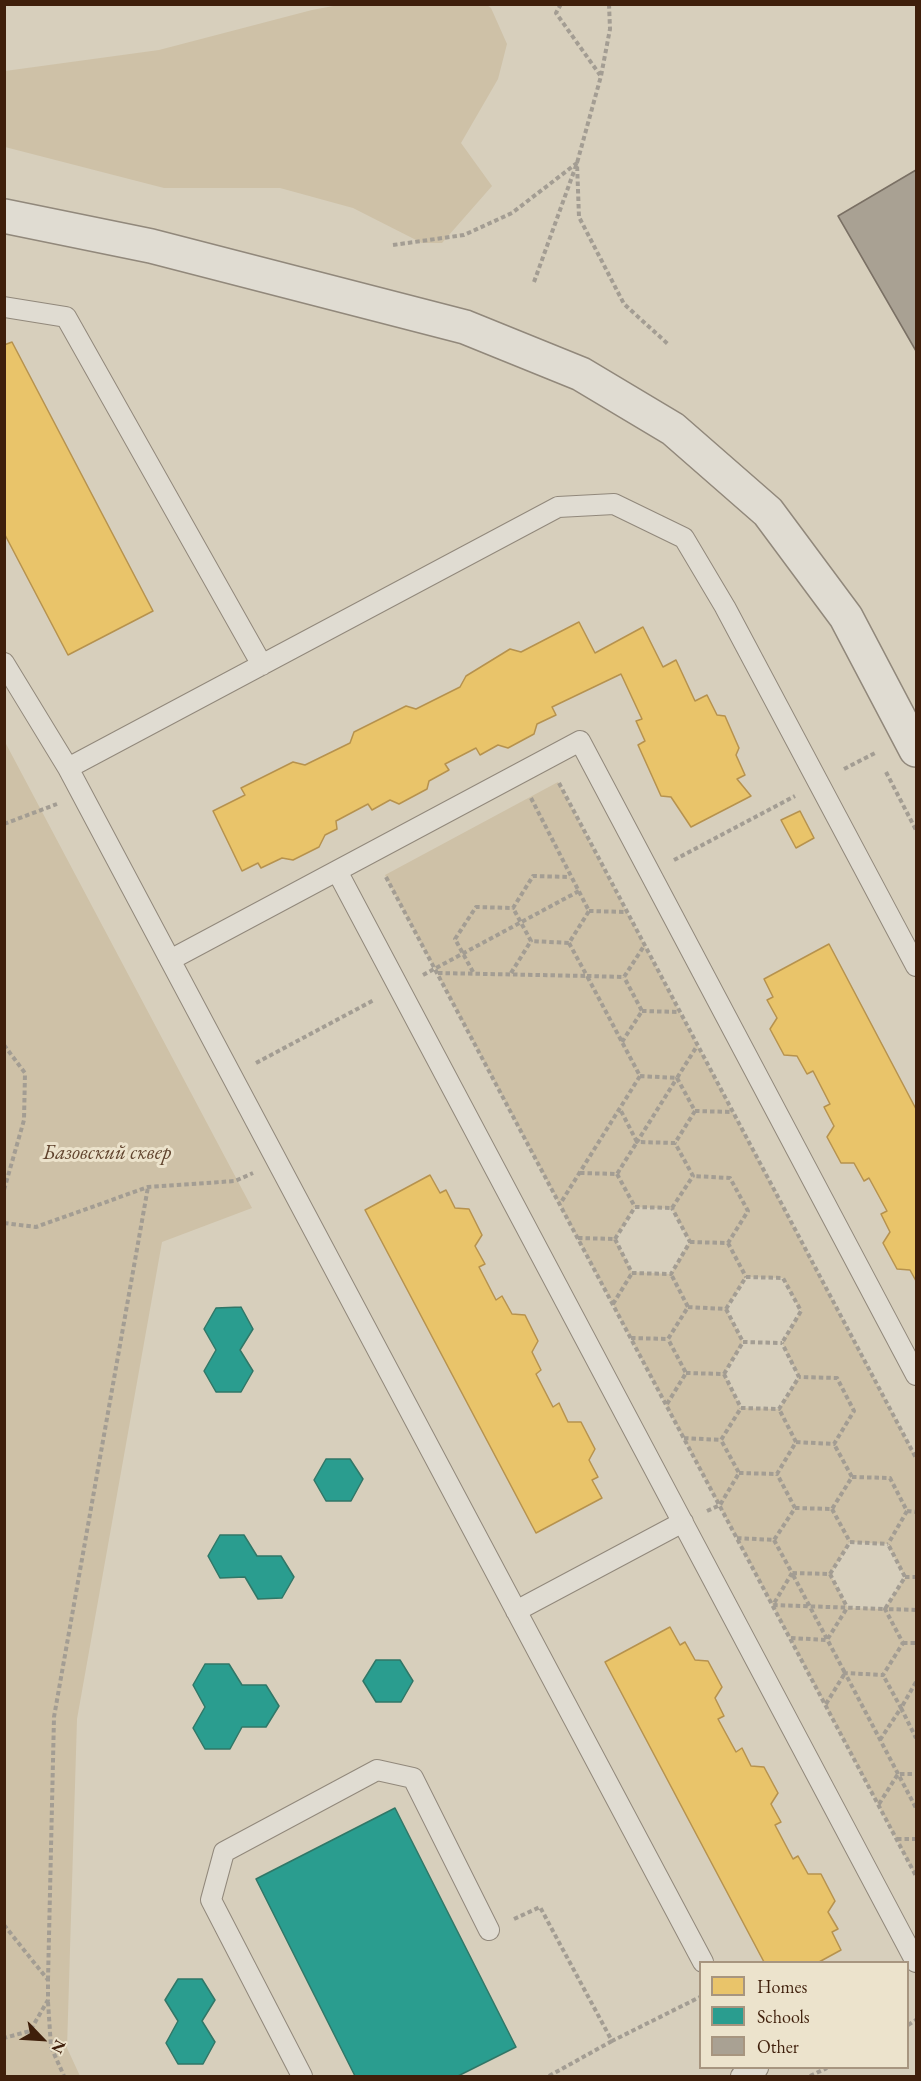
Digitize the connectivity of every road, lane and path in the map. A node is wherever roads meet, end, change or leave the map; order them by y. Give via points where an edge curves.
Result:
1 (561, 4) edge
2 (609, 4) edge
3 (601, 76) junction
4 (577, 163) junction
5 (4, 216) edge
6 (393, 245) dead end
7 (534, 282) dead end
8 (4, 307) edge
9 (669, 345) dead end
10 (4, 663) edge
11 (262, 665) junction
12 (913, 742) edge
13 (876, 752) junction
14 (68, 768) junction
15 (819, 783) junction
16 (549, 787) dead end
17 (540, 792) dead end
18 (50, 807) dead end
19 (4, 824) edge
20 (916, 830) edge
21 (337, 871) junction
22 (650, 873) junction
23 (385, 875) dead end
24 (571, 877) junction
25 (513, 908) junction
26 (589, 911) junction
27 (627, 912) junction
28 (531, 941) junction
29 (569, 943) junction
30 (645, 945) junction
31 (170, 960) junction
32 (916, 966) edge
33 (473, 972) junction
34 (438, 973) junction
35 (511, 973) junction
36 (587, 976) junction
37 (624, 977) junction
38 (642, 1011) junction
39 (680, 1012) junction
40 (622, 1043) junction
41 (4, 1045) edge
42 (698, 1045) junction
43 (640, 1076) junction
44 (677, 1077) junction
45 (620, 1108) junction
46 (695, 1111) junction
47 (733, 1112) junction
48 (637, 1142) junction
49 (675, 1143) junction
50 (579, 1173) junction
51 (617, 1174) junction
52 (693, 1176) junction
53 (235, 1181) dead end
54 (148, 1187) junction
55 (4, 1190) edge
56 (560, 1204) junction
57 (635, 1207) junction
58 (672, 1208) junction
59 (4, 1223) edge
60 (578, 1238) junction
61 (615, 1239) junction
62 (690, 1242) junction
63 (728, 1243) junction
64 (632, 1273) junction
65 (671, 1274) junction
66 (746, 1276) junction
67 (613, 1304) junction
68 (688, 1307) junction
69 (726, 1309) junction
70 (631, 1338) junction
71 (668, 1339) junction
72 (743, 1342) junction
73 (782, 1343) junction
74 (686, 1373) junction
75 (724, 1374) junction
76 (916, 1375) edge
77 (799, 1377) junction
78 (667, 1405) junction
79 (741, 1408) junction
80 (779, 1409) junction
81 (684, 1438) junction
82 (721, 1440) junction
83 (796, 1442) junction
84 (834, 1444) junction
85 (916, 1458) edge
86 (739, 1473) junction
87 (777, 1474) junction
88 (852, 1477) junction
89 (720, 1505) junction
90 (795, 1508) junction
91 (832, 1509) junction
92 (907, 1511) junction
93 (916, 1512) edge
94 (683, 1522) junction
95 (737, 1538) junction
96 (774, 1540) junction
97 (850, 1542) junction
98 (888, 1544) junction
99 (792, 1573) junction
100 (830, 1574) junction
101 (905, 1577) junction
102 (916, 1577) edge
103 (773, 1605) junction
104 (810, 1606) junction
105 (848, 1608) junction
106 (885, 1609) junction
107 (916, 1610) edge
108 (516, 1611) junction
109 (790, 1638) junction
110 (827, 1640) junction
111 (903, 1642) junction
112 (916, 1643) edge
113 (845, 1673) junction
114 (883, 1674) junction
115 (916, 1682) edge
116 (826, 1705) junction
117 (901, 1708) junction
118 (916, 1738) edge
119 (880, 1740) junction
120 (898, 1773) junction
121 (916, 1774) edge
122 (879, 1805) junction
123 (916, 1808) edge
124 (897, 1839) junction
125 (916, 1839) edge
126 (916, 1876) edge
127 (4, 1925) edge
128 (489, 1930) joint
129 (702, 1961) edge
130 (916, 1962) edge
131 (48, 1980) junction
132 (699, 1998) edge
133 (48, 2000) junction
134 (4, 2038) edge
135 (612, 2041) junction
136 (64, 2076) edge
137 (302, 2076) edge
138 (549, 2076) edge

1 - 3 path via 556,13
2 - 3 path via 610,29
3 - 4 path
4 - 6 path via 512,213 464,235
4 - 7 path
4 - 9 path via 579,217 624,303
5 - 12 street via 151,246 465,327 581,374 673,429 768,512 846,617
8 - 11 lane via 66,317
10 - 14 lane
11 - 14 lane
11 - 15 lane via 558,507 614,504 684,538
12 - 13 path
13 - 15 path
13 - 20 path
14 - 31 lane
15 - 22 path
15 - 32 lane
16 - 27 path via 558,782
17 - 24 path via 530,797
18 - 19 path
21 - 22 lane via 580,741
21 - 31 lane
21 - 94 lane
22 - 27 path
22 - 76 lane
23 - 34 path
24 - 25 path via 533,876
24 - 26 path
25 - 28 path
25 - 33 path via 476,907 460,931 456,939
26 - 27 path
26 - 29 path
27 - 30 path
28 - 29 path
28 - 35 path
29 - 36 path
30 - 37 path
30 - 39 path
31 - 108 lane
33 - 34 path
33 - 35 path
34 - 56 path
35 - 36 path
36 - 37 path
36 - 40 path
37 - 38 path
38 - 39 path
38 - 40 path
39 - 42 path
40 - 43 path
41 - 55 path via 25,1073 24,1120
42 - 44 path
42 - 47 path
43 - 44 path
43 - 45 path
44 - 46 path
44 - 48 path
45 - 48 path
45 - 50 path
46 - 47 path
46 - 49 path
47 - 85 path
48 - 49 path
48 - 51 path
49 - 52 path
50 - 51 path
50 - 56 path
51 - 57 path
52 - 58 path
52 - 63 path via 730,1178 735,1186 748,1211
53 - 54 path
54 - 59 path via 36,1227
54 - 131 path via 54,1717
56 - 60 path
57 - 58 path
57 - 61 path
58 - 62 path
60 - 61 path
60 - 67 path
61 - 64 path
62 - 63 path
62 - 65 path
63 - 66 path
64 - 65 path
64 - 67 path
65 - 68 path
66 - 69 path
66 - 73 path via 783,1278 801,1311
67 - 70 path
68 - 69 path
68 - 71 path
69 - 72 path
70 - 71 path
70 - 78 path
71 - 74 path
72 - 73 path
72 - 75 path
73 - 77 path
74 - 75 path
74 - 78 path
75 - 79 path
77 - 80 path
77 - 84 path via 837,1378 846,1395 854,1411
78 - 81 path
79 - 80 path
79 - 82 path
80 - 83 path
81 - 82 path
81 - 89 path
82 - 86 path
83 - 84 path
83 - 87 path
84 - 88 path
86 - 87 path
86 - 89 path
87 - 90 path
88 - 91 path
88 - 92 path via 890,1478
89 - 95 path
90 - 91 path
90 - 96 path
91 - 97 path
92 - 93 path
92 - 98 path
94 - 108 lane
94 - 130 lane
95 - 96 path
95 - 103 path
96 - 99 path
97 - 98 path
97 - 100 path
98 - 101 path
99 - 100 path
99 - 103 path
99 - 104 path
100 - 105 path
101 - 102 path
101 - 106 path
103 - 104 path
103 - 109 path
104 - 105 path
104 - 110 path
105 - 106 path
105 - 110 path
106 - 107 path
106 - 111 path
108 - 129 lane
109 - 110 path
109 - 116 path
110 - 113 path
111 - 112 path
111 - 114 path
113 - 114 path
113 - 116 path
113 - 119 path
114 - 117 path
115 - 117 path
116 - 122 path
117 - 118 path
117 - 119 path
119 - 120 path
120 - 121 path
120 - 122 path
120 - 123 path
122 - 124 path
124 - 125 path
124 - 126 path
127 - 131 path
128 - 135 path via 540,1907
128 - 137 lane via 413,1778 377,1770 224,1852 212,1900
131 - 133 path
132 - 135 path
133 - 134 path via 30,2031
133 - 136 path via 51,2047
135 - 138 path

